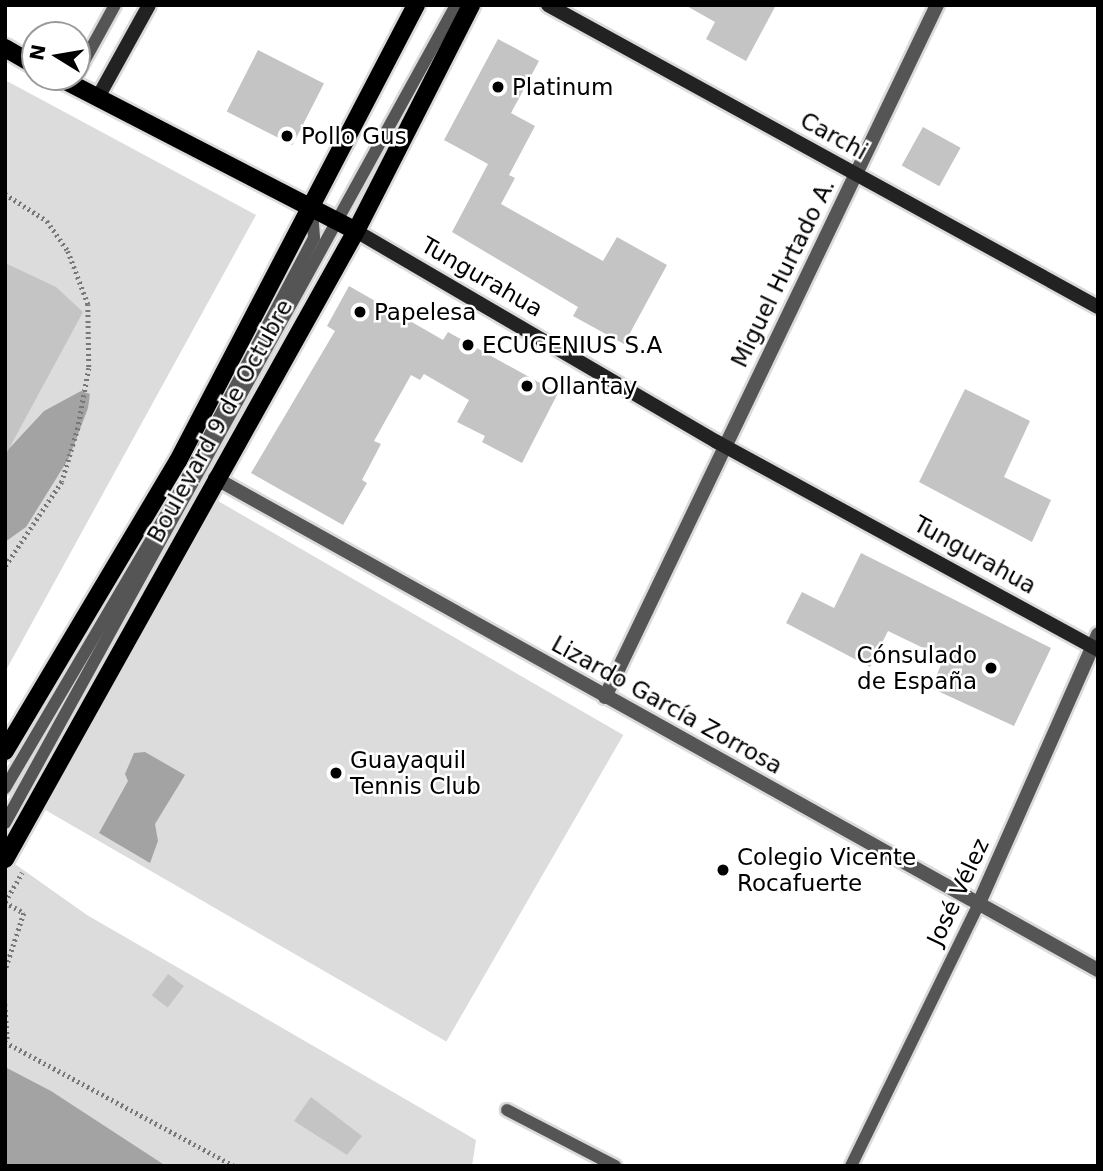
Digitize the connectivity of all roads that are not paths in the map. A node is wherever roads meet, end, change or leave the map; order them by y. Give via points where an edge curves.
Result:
1 (115, 5) edge
2 (149, 5) edge
3 (416, 5) edge
4 (456, 5) edge
5 (471, 5) edge
6 (548, 5) edge
7 (937, 5) edge
8 (91, 44) edge
9 (5, 48) edge
10 (21, 57) edge
11 (87, 91) edge
12 (97, 99) junction
13 (856, 173) junction
14 (312, 208) junction
15 (348, 227) junction
16 (1098, 307) edge
17 (724, 446) junction
18 (215, 478) junction
19 (1096, 644) edge
20 (605, 697) junction
21 (5, 751) edge
22 (5, 788) edge
23 (5, 823) edge
24 (5, 859) edge
25 (979, 903) junction
26 (1098, 970) edge
27 (507, 1110) dead end
28 (615, 1166) edge
29 (851, 1166) edge

1 - 8 lane
2 - 12 main road
3 - 14 main road, Boulevard 9 de Octubre
4 - 15 lane, Boulevard 9 de Octubre
5 - 15 main road, Boulevard 9 de Octubre
6 - 13 main road, Carchi
7 - 13 street, Miguel Hurtado A.
9 - 10 main road
11 - 12 main road, Tungurahua
12 - 14 main road, Tungurahua
13 - 16 main road, Carchi
13 - 17 street, Miguel Hurtado A.
14 - 15 main road, Tungurahua
14 - 21 main road, Boulevard 9 de Octubre via 178,461
14 - 22 lane, Boulevard 9 de Octubre via 314,238 181,489
15 - 17 main road, Tungurahua
15 - 18 main road, Boulevard 9 de Octubre
15 - 23 lane, Boulevard 9 de Octubre
17 - 19 main road, Tungurahua
17 - 20 street, Miguel Hurtado A.
18 - 20 street, Lizardo García Zorrosa
18 - 24 main road, Boulevard 9 de Octubre
19 - 25 street, José Vélez
20 - 25 street, Lizardo García Zorrosa
25 - 26 street, Lizardo García Zorrosa
25 - 29 lane, José Vélez
27 - 28 lane

